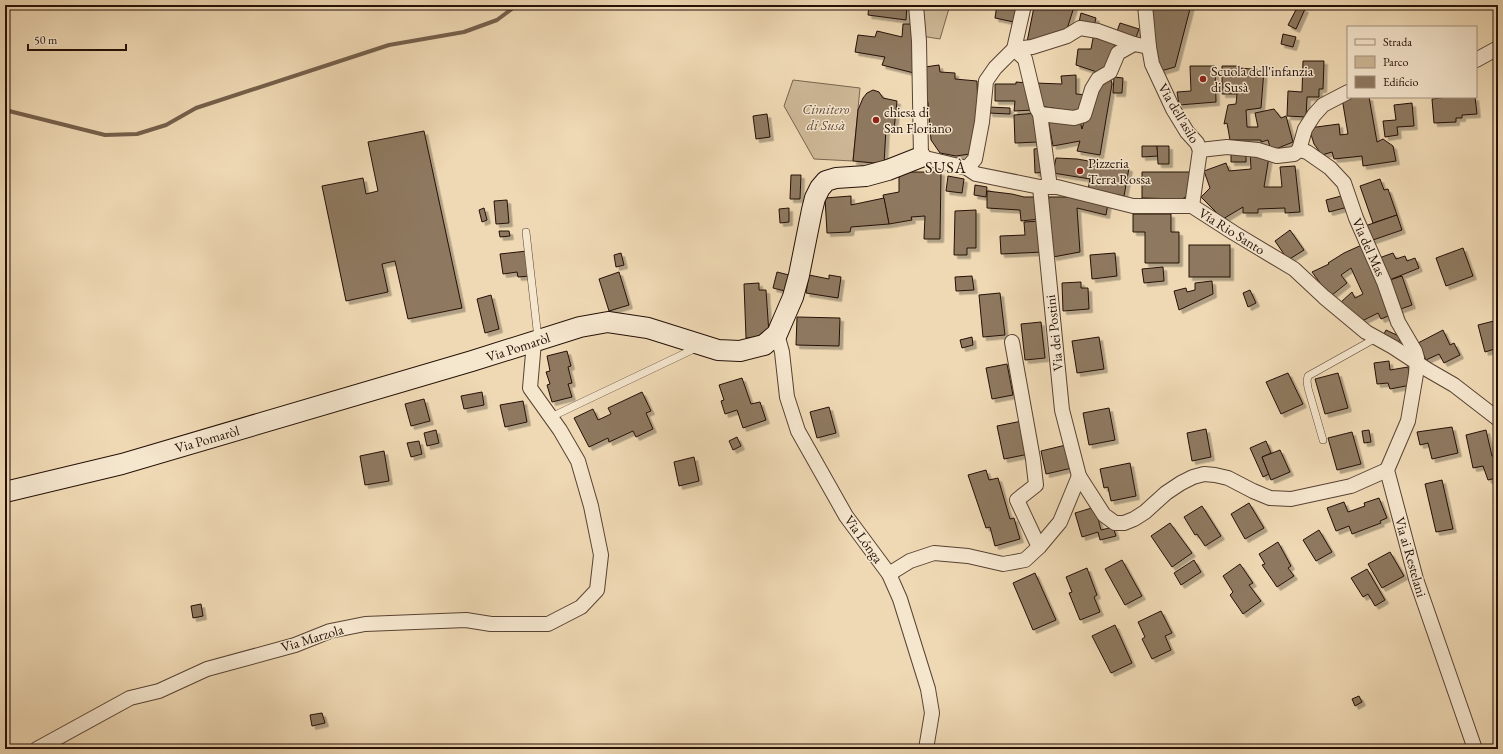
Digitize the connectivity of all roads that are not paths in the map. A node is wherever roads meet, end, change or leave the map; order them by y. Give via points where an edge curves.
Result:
1 (916, 5) edge
2 (1024, 5) edge
3 (1145, 5) edge
4 (1134, 44) junction
5 (1149, 47) junction
6 (1498, 48) edge
7 (1014, 49) junction
8 (1477, 59) edge
9 (1347, 93) edge
10 (1040, 114) junction
11 (1200, 150) junction
12 (1299, 150) junction
13 (922, 157) junction
14 (967, 168) junction
15 (1045, 187) junction
16 (1192, 206) junction
17 (526, 232) dead end
18 (777, 334) junction
19 (1376, 337) junction
20 (536, 341) junction
21 (1012, 342) dead end
22 (701, 345) junction
23 (1416, 363) junction
24 (551, 417) junction
25 (1498, 419) edge
26 (1323, 440) dead end
27 (1387, 470) junction
28 (1079, 476) junction
29 (5, 492) edge
30 (1039, 547) junction
31 (889, 574) junction
32 (36, 749) edge
33 (926, 749) edge
34 (1475, 749) edge

1 - 13 street
2 - 7 street
3 - 5 street, Via dell'asilo
4 - 5 street
4 - 7 street via 1098,31 1080,28 1067,36 1032,47
4 - 10 street via 1118,52 1110,72 1098,79 1084,115 1074,118
5 - 11 street, Via dell'asilo via 1160,84
6 - 8 street
7 - 10 street, Via dei Postini via 1025,59
7 - 14 street via 986,81 975,159
9 - 12 street via 1323,105 1314,115 1305,129
10 - 15 street, Via dei Postini
11 - 12 street via 1227,147 1258,150 1277,156 1294,154
11 - 16 street
12 - 23 street, Via del Mas via 1307,152 1330,168 1344,183 1398,322 1416,351
13 - 14 street, Via Rio Santo
13 - 18 street via 866,176 836,178 820,188 812,210 793,297
14 - 15 street, Via Rio Santo via 976,174
15 - 16 street, Via Rio Santo via 1058,187 1133,206
15 - 28 street, Via dei Postini via 1062,410
16 - 19 street, Via Rio Santo via 1294,269 1366,332
17 - 20 lane
18 - 22 street, Via Pomaròl via 764,345 740,351 718,350
18 - 31 street, Via Lónga via 782,352 787,397 798,431 846,516
19 - 23 street, Via Rio Santo
19 - 26 lane via 1308,376 1308,388
20 - 22 street, Via Pomaròl via 580,327 608,322 648,328
20 - 24 street via 530,388
20 - 29 street, Via Pomaròl via 369,388 122,464
21 - 30 street via 1036,485 1017,500
22 - 24 lane
23 - 25 street, Via Rio Santo via 1454,385
23 - 27 street via 1408,422
24 - 32 street, Via Marzola via 578,461 601,555 597,590 581,607 548,624 491,624 466,620 364,624 330,631 295,645 207,669 159,691 130,698
27 - 28 street, Via dei Postini via 1351,486 1291,499 1270,498 1228,478 1204,474 1180,483 1145,512 1124,523 1114,523 1104,515
27 - 34 street, Via ai Restelani via 1416,579
28 - 30 street via 1060,522
30 - 31 street via 1025,560 1003,564 968,556 934,553 910,561
31 - 33 street, Via Lónga via 900,600 928,689 932,712

